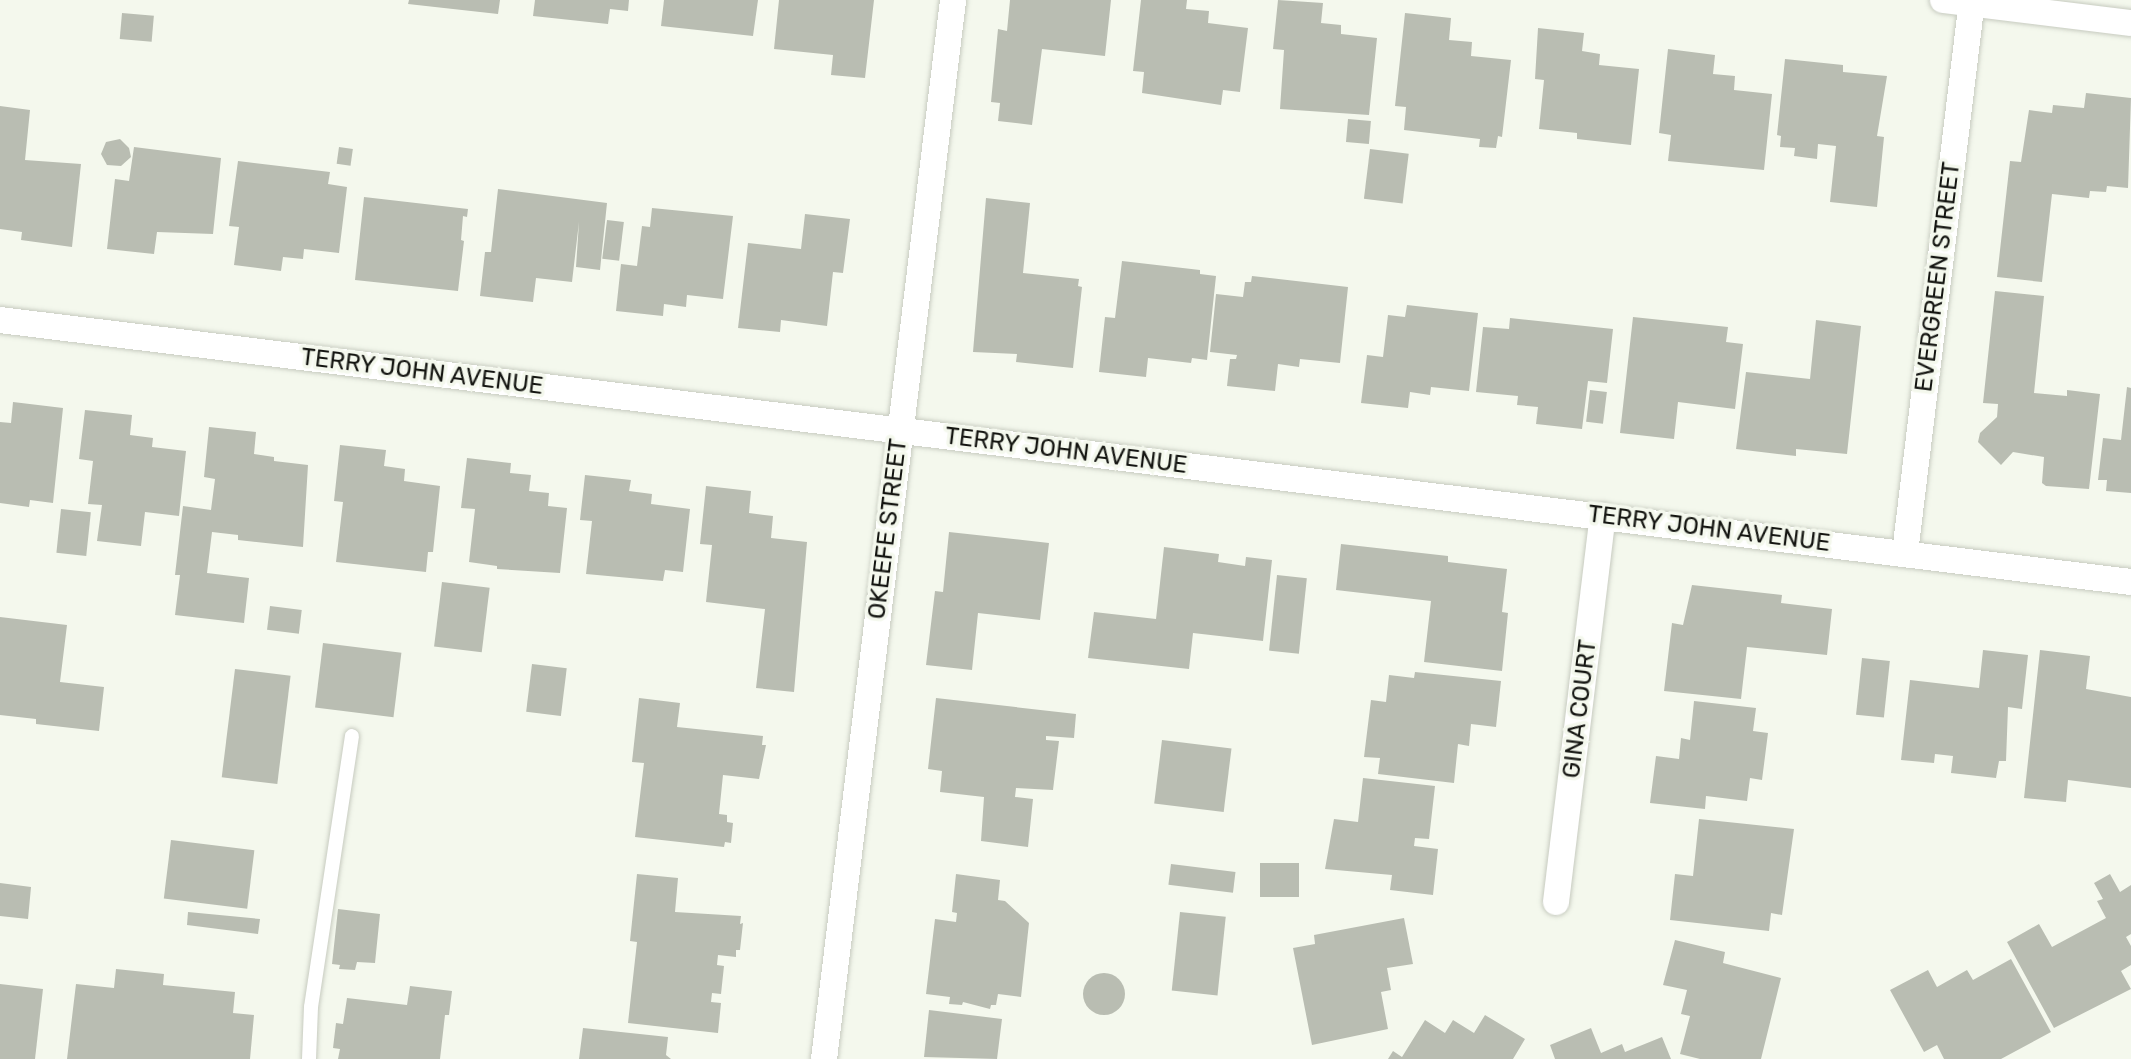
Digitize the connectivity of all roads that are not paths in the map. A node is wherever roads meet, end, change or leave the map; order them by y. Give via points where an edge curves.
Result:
1 (953, 0) edge
2 (1943, 0) edge
3 (1971, 2) edge
4 (2131, 23) edge
5 (0, 320) edge
6 (900, 430) junction
7 (1603, 516) junction
8 (1905, 553) junction
9 (2131, 582) edge
10 (352, 736) dead end
11 (1556, 902) dead end
12 (309, 1059) edge
13 (824, 1059) edge

1 - 6 street, OKEEFE STREET
2 - 3 street
3 - 4 street
3 - 8 street, EVERGREEN STREET
5 - 6 street, TERRY JOHN AVENUE
6 - 7 street, TERRY JOHN AVENUE
6 - 13 street, OKEEFE STREET
7 - 8 street, TERRY JOHN AVENUE
7 - 11 street, GINA COURT
8 - 9 street, TERRY JOHN AVENUE
10 - 12 lane via 311,1007

